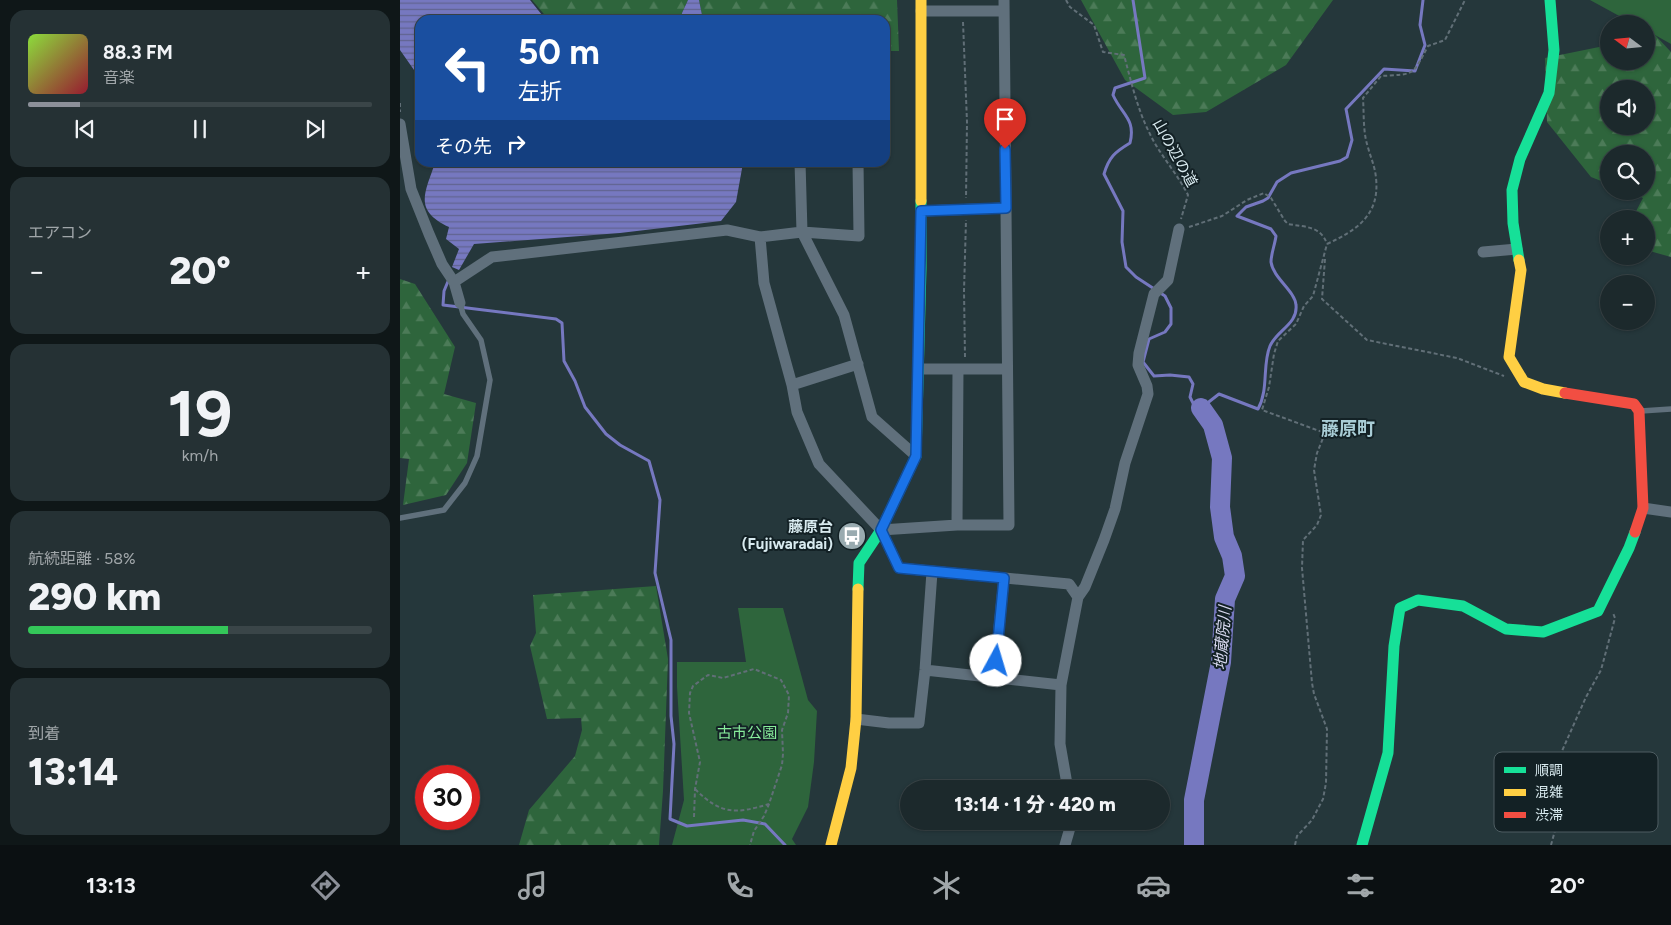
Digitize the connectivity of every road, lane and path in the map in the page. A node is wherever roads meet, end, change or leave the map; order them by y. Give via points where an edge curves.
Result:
1 (1066, 0) edge
2 (1465, 0) edge
3 (1550, 0) edge
4 (921, 5) edge
5 (1004, 5) edge
6 (962, 11) junction
7 (400, 124) edge
8 (800, 167) edge
9 (858, 167) edge
10 (1006, 208) junction
11 (966, 210) junction
12 (921, 211) junction
13 (1179, 228) junction
14 (802, 232) junction
15 (760, 237) junction
16 (1327, 244) junction
17 (1517, 249) junction
18 (1483, 252) dead end
19 (1325, 254) junction
20 (454, 282) junction
21 (461, 308) joint
22 (858, 364) junction
23 (918, 369) junction
24 (962, 369) junction
25 (1007, 369) junction
26 (1524, 382) junction
27 (792, 384) junction
28 (1671, 409) edge
29 (1639, 411) junction
30 (916, 456) junction
31 (1643, 508) junction
32 (1671, 512) edge
33 (400, 518) edge
34 (957, 525) junction
35 (881, 530) junction
36 (932, 572) junction
37 (1004, 578) junction
38 (1606, 597) junction
39 (1078, 598) junction
40 (925, 670) junction
41 (994, 678) junction
42 (1061, 685) junction
43 (856, 719) junction
44 (1562, 752) edge
45 (1066, 780) edge
46 (695, 789) junction
47 (769, 804) junction
48 (694, 817) dead end
49 (1069, 830) edge
50 (1555, 832) edge
51 (750, 845) edge
52 (831, 845) edge
53 (1065, 845) edge
54 (1295, 845) edge
55 (1362, 845) edge
56 (1551, 845) edge

1 - 13 path, 山の辺の道 via 1070,7 1094,25 1103,52 1124,55 1149,133 1188,195
2 - 16 path via 1445,40 1428,46 1415,71 1407,75 1382,76 1363,98 1366,142 1376,178 1375,201 1367,217 1350,233
3 - 17 street via 1554,50 1549,93 1520,159 1512,190
4 - 6 street
4 - 12 street
5 - 6 street
5 - 10 street
6 - 11 path via 967,122
7 - 20 street via 411,189 442,264
8 - 14 street
9 - 14 street via 859,236
10 - 11 street
10 - 25 street
11 - 12 street
11 - 24 path
12 - 23 street
13 - 16 path via 1222,216 1264,193 1271,198 1285,222 1318,230
13 - 39 street via 1168,280 1154,294 1139,354 1138,365 1148,394 1125,463 1115,509
14 - 15 street
14 - 22 street via 844,315
15 - 20 street via 727,230 492,257
15 - 27 street via 764,284
16 - 19 path
17 - 18 street
17 - 26 street via 1521,270 1509,357
19 - 26 path via 1322,299 1367,340 1457,358
19 - 54 path via 1313,296 1304,306 1296,324 1278,341 1262,410 1325,432 1314,470 1321,515 1317,525 1303,540 1302,568 1312,683 1327,729 1326,783 1323,799 1312,820 1297,836
20 - 21 street
21 - 33 lane via 480,340 490,380 477,456 465,483 444,510
22 - 27 street
22 - 30 street via 872,417
23 - 24 street
23 - 30 street
24 - 25 street
24 - 34 street
25 - 34 street via 1009,525
26 - 29 street via 1542,389 1634,404
27 - 35 street via 797,412 819,464
28 - 29 lane
29 - 31 street
30 - 35 street
31 - 32 street
31 - 38 street
34 - 35 street
35 - 36 street via 899,568
35 - 43 street via 859,563
36 - 37 street
36 - 40 street
37 - 39 street via 1069,584
37 - 41 street
38 - 44 path via 1615,618 1601,670
38 - 55 street via 1598,611 1543,632 1506,629 1464,606 1418,600 1400,608 1394,646 1388,753
39 - 42 street
40 - 41 street
40 - 43 street via 919,723
41 - 42 street
42 - 45 street via 1060,744
43 - 52 street via 851,768
46 - 47 path via 718,808 734,811
46 - 47 path via 700,762 689,713 693,686 708,675 723,678 754,669 781,680 790,695 782,730 782,765
46 - 48 path
47 - 51 path
49 - 53 street
50 - 56 path

